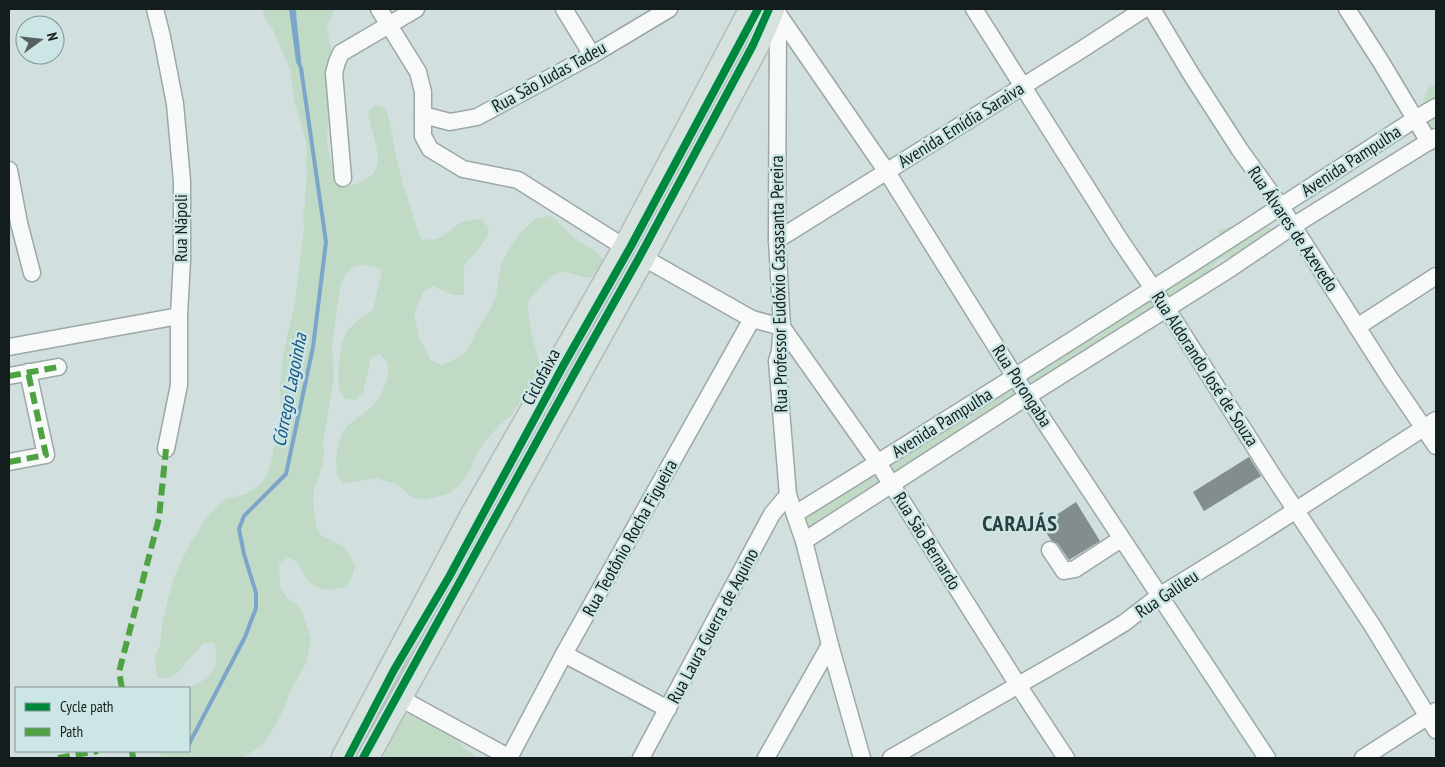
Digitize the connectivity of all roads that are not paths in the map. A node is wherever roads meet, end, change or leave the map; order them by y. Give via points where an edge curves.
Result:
1 (155, 9) edge
2 (379, 9) edge
3 (416, 9) edge
4 (564, 9) edge
5 (669, 9) edge
6 (750, 9) edge
7 (974, 9) edge
8 (1144, 9) edge
9 (1152, 9) edge
10 (1347, 9) edge
11 (776, 10) edge
12 (389, 25) junction
13 (592, 55) junction
14 (1024, 86) junction
15 (1436, 106) edge
16 (423, 115) junction
17 (1415, 119) junction
18 (1432, 140) edge
19 (9, 170) edge
20 (887, 172) junction
21 (343, 178) dead end
22 (1281, 207) junction
23 (14, 224) edge
24 (1293, 226) junction
25 (777, 240) junction
26 (624, 247) junction
27 (1216, 250) junction
28 (644, 258) junction
29 (1228, 270) junction
30 (32, 274) dead end
31 (1436, 276) edge
32 (1154, 289) junction
33 (1167, 309) junction
34 (179, 316) junction
35 (752, 319) junction
36 (782, 327) junction
37 (1356, 327) junction
38 (9, 347) edge
39 (58, 367) dead end
40 (555, 368) junction
41 (28, 372) junction
42 (9, 376) edge
43 (1015, 377) junction
44 (577, 380) junction
45 (1028, 396) junction
46 (1430, 423) edge
47 (1436, 446) edge
48 (166, 450) dead end
49 (9, 462) edge
50 (878, 463) junction
51 (892, 484) junction
52 (788, 495) junction
53 (1296, 510) junction
54 (795, 514) junction
55 (1121, 539) junction
56 (804, 541) junction
57 (1050, 550) dead end
58 (1159, 596) junction
59 (830, 645) junction
60 (564, 654) junction
61 (1018, 685) junction
62 (400, 698) junction
63 (668, 709) junction
64 (1434, 719) edge
65 (342, 758) edge
66 (368, 758) edge
67 (510, 758) edge
68 (641, 758) edge
69 (766, 758) edge
70 (862, 758) edge
71 (891, 758) edge
72 (1066, 758) edge
73 (1267, 758) edge
74 (1363, 758) edge

1 - 34 street, Rua Nápoli via 175,104 182,181
2 - 12 street
3 - 12 street
4 - 13 street
5 - 13 street, Rua São Judas Tadeu
6 - 26 main road
7 - 14 street, Rua Aldorando José de Souza
8 - 14 street, Avenida Emídia Saraiva
9 - 22 street, Rua Álvares de Azevedo via 1240,150
10 - 17 street
11 - 20 street, Rua Porongaba
11 - 25 street, Rua Professor Eudóxio Cassasanta Pereira
11 - 28 main road
12 - 16 street via 418,72 423,92
12 - 21 street via 341,54 337,62 334,73
13 - 16 street, Rua São Judas Tadeu via 477,117 450,122
14 - 20 street, Avenida Emídia Saraiva
14 - 32 street, Rua Aldorando José de Souza
15 - 17 street, Avenida Pampulha
16 - 26 street via 423,136 430,149 463,169 518,180
17 - 18 street
17 - 22 street, Avenida Pampulha
18 - 24 street, Avenida Pampulha
19 - 23 street
20 - 25 street, Avenida Emídia Saraiva
20 - 43 street, Rua Porongaba
22 - 24 street, Rua Álvares de Azevedo
22 - 27 street, Avenida Pampulha
23 - 30 street
24 - 29 street, Avenida Pampulha
24 - 37 street, Rua Álvares de Azevedo
25 - 36 street, Rua Professor Eudóxio Cassasanta Pereira
26 - 40 main road
27 - 29 street
27 - 32 street, Avenida Pampulha
28 - 35 street
28 - 44 main road
29 - 33 street, Avenida Pampulha
31 - 37 street
32 - 33 street, Rua Aldorando José de Souza
32 - 43 street, Avenida Pampulha
33 - 45 street, Avenida Pampulha
33 - 53 street, Rua Aldorando José de Souza
34 - 38 street
34 - 48 street, Rua Nápoli via 179,385
35 - 36 street
35 - 60 street, Rua Teotônio Rocha Figueira
36 - 50 street, Rua São Bernardo
36 - 52 street, Rua Professor Eudóxio Cassasanta Pereira via 777,362
37 - 46 street, Rua Álvares de Azevedo via 1389,377
39 - 41 street
40 - 44 main road
40 - 65 main road via 471,515
41 - 42 street
41 - 49 street via 46,455
43 - 45 street, Rua Porongaba
43 - 50 street, Avenida Pampulha
44 - 62 main road
45 - 51 street, Avenida Pampulha
45 - 55 street, Rua Porongaba
46 - 47 street, Rua Álvares de Azevedo
46 - 53 street, Rua Galileu
50 - 51 street, Rua São Bernardo
50 - 54 street, Avenida Pampulha
51 - 56 street, Avenida Pampulha
51 - 61 street, Rua São Bernardo
52 - 54 street, Rua Professor Eudóxio Cassasanta Pereira
52 - 63 street, Rua Laura Guerra de Aquino via 772,514
53 - 58 street, Rua Galileu
53 - 64 street, Rua Aldorando José de Souza
54 - 56 street, Rua Professor Eudóxio Cassasanta Pereira
55 - 57 street via 1075,569 1064,571
55 - 58 street, Rua Porongaba
56 - 59 street, Rua Professor Eudóxio Cassasanta Pereira
58 - 61 street, Rua Galileu via 1124,623
58 - 73 street, Rua Porongaba
59 - 69 street
59 - 70 street, Rua Professor Eudóxio Cassasanta Pereira
60 - 63 street
60 - 67 street, Rua Teotônio Rocha Figueira
61 - 71 street, Rua Galileu
61 - 72 street, Rua São Bernardo
62 - 66 main road
62 - 67 street
63 - 68 street, Rua Laura Guerra de Aquino
64 - 74 street

